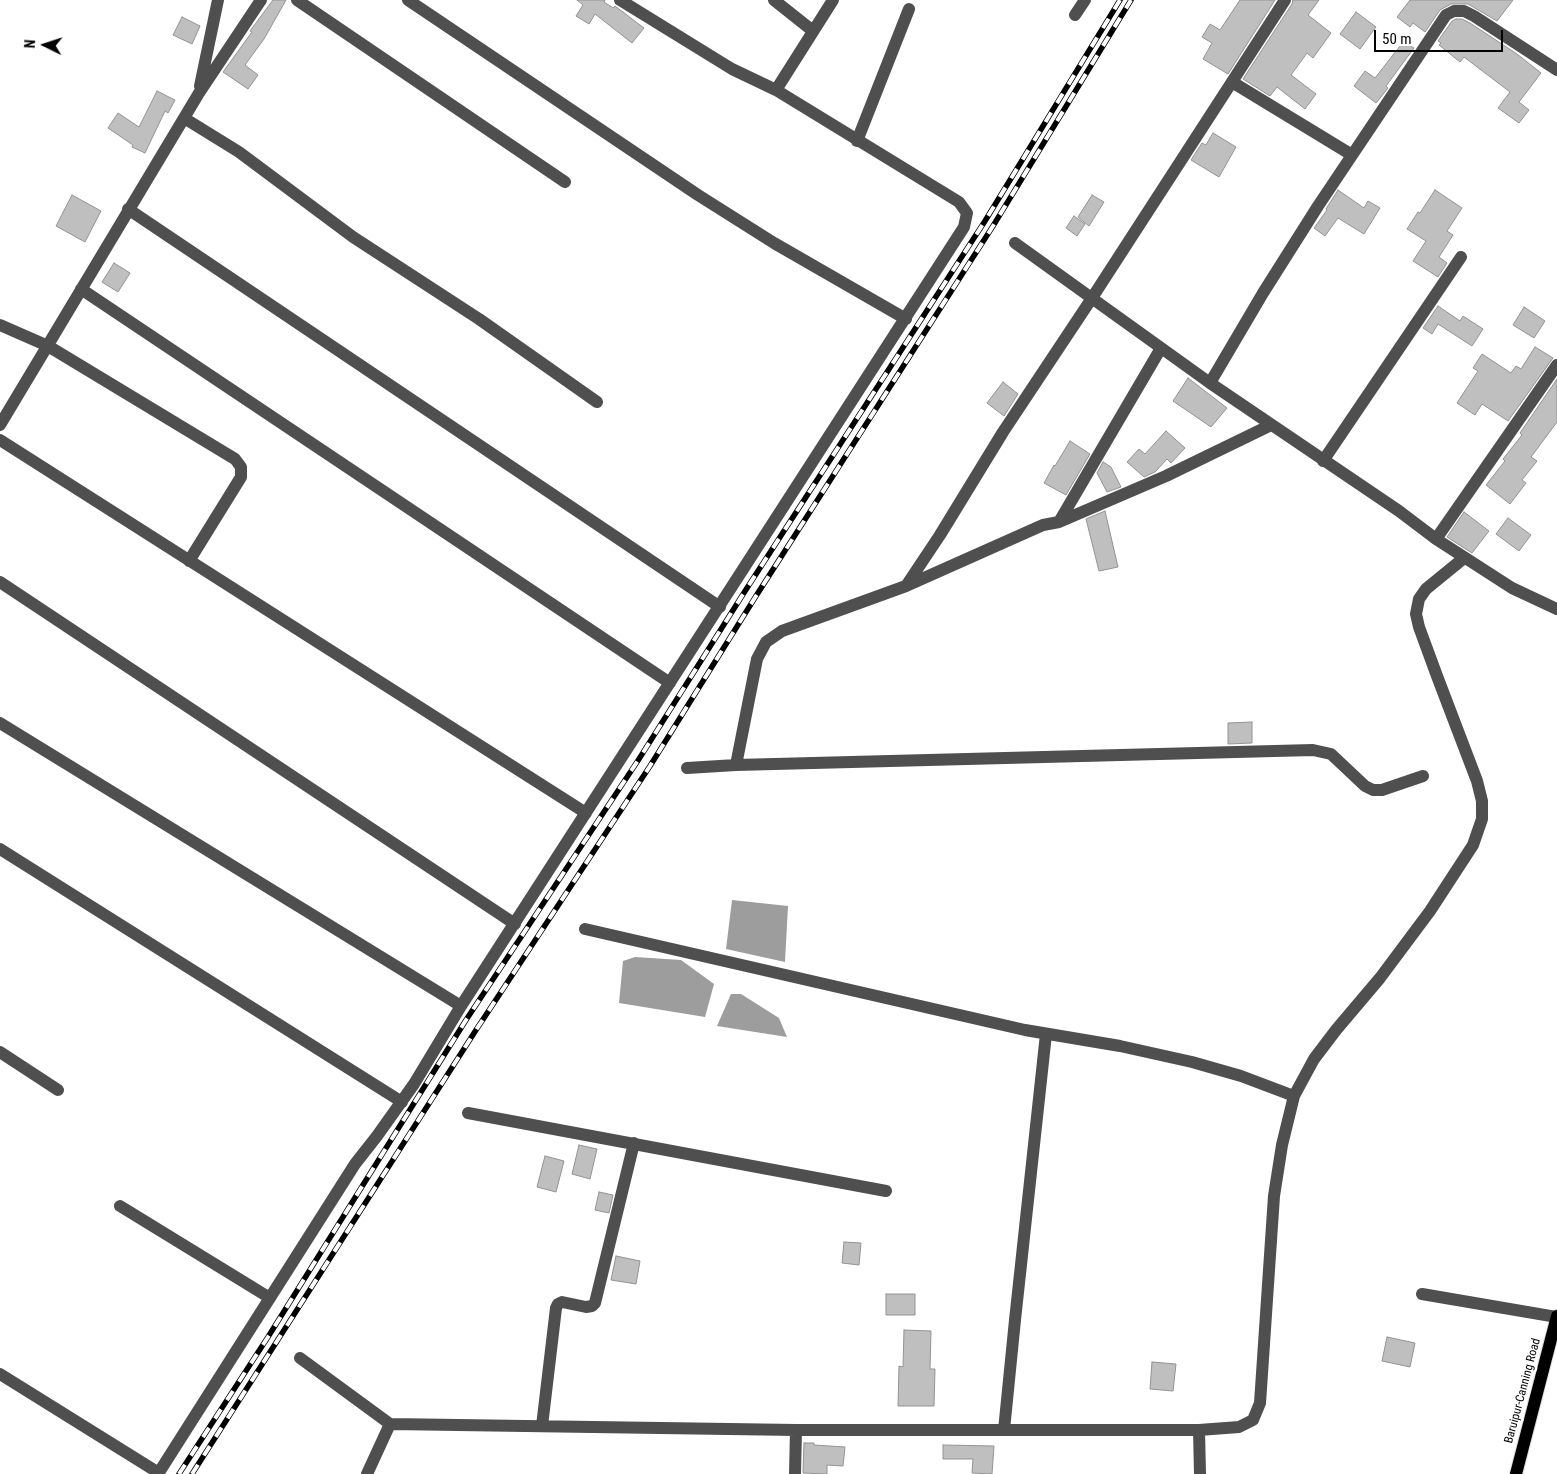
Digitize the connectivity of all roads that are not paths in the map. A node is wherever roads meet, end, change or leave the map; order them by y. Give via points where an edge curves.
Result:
1 (218, 0) edge
2 (261, 0) edge
3 (297, 0) edge
4 (408, 0) edge
5 (620, 0) edge
6 (774, 0) edge
7 (833, 0) edge
8 (1084, 0) edge
9 (1285, 0) edge
10 (909, 9) dead end
11 (1075, 15) dead end
12 (814, 31) junction
13 (1557, 70) edge
14 (1232, 82) junction
15 (776, 90) junction
16 (199, 93) junction
17 (184, 118) junction
18 (856, 141) junction
19 (1352, 155) junction
20 (565, 182) dead end
21 (128, 209) junction
22 (1016, 243) dead end
23 (1461, 257) dead end
24 (81, 289) junction
25 (1092, 298) junction
26 (906, 319) junction
27 (0, 325) edge
28 (48, 346) junction
29 (1162, 348) junction
30 (1557, 365) edge
31 (1210, 382) junction
32 (597, 402) dead end
33 (0, 425) edge
34 (1271, 425) junction
35 (0, 440) edge
36 (1323, 461) junction
37 (1059, 522) junction
38 (1436, 539) junction
39 (1464, 558) junction
40 (189, 561) junction
41 (0, 582) edge
42 (906, 586) junction
43 (720, 607) junction
44 (1557, 609) edge
45 (670, 683) junction
46 (0, 723) edge
47 (736, 765) junction
48 (687, 768) dead end
49 (1423, 776) dead end
50 (586, 813) junction
51 (0, 849) edge
52 (515, 924) junction
53 (585, 928) dead end
54 (462, 1006) junction
55 (1046, 1034) junction
56 (0, 1052) edge
57 (58, 1090) dead end
58 (1294, 1096) junction
59 (402, 1102) junction
60 (468, 1113) dead end
61 (634, 1143) junction
62 (886, 1191) dead end
63 (120, 1206) dead end
64 (1422, 1294) dead end
65 (270, 1298) junction
66 (1557, 1316) edge
67 (300, 1358) dead end
68 (0, 1374) edge
69 (390, 1424) junction
70 (542, 1426) junction
71 (796, 1430) junction
72 (1004, 1430) junction
73 (1199, 1430) junction
74 (158, 1474) edge
75 (367, 1474) edge
76 (795, 1474) edge
77 (1200, 1474) edge
78 (1516, 1474) edge

1 - 16 street
2 - 16 street
3 - 20 street
4 - 26 street via 698,195
5 - 15 street via 732,69
6 - 12 street
7 - 12 street
8 - 11 street
9 - 14 street
10 - 18 street
12 - 15 street
13 - 19 street via 1474,16 1454,11 1446,15
14 - 19 street
14 - 25 street
15 - 18 street
16 - 17 street
17 - 21 street
17 - 32 street via 239,152 353,237 479,319
18 - 26 street via 959,202 967,213 964,227
19 - 31 street
21 - 24 street
21 - 43 street
22 - 25 street
23 - 36 street
24 - 28 street
24 - 45 street
25 - 29 street
25 - 42 street
26 - 43 street
27 - 28 street
28 - 33 street
28 - 40 street via 235,459 241,467 241,477
29 - 31 street
29 - 37 street
30 - 38 street
31 - 34 street
34 - 36 street
34 - 37 street via 1166,476
35 - 40 street
36 - 38 street
37 - 42 street via 1043,525
38 - 39 street
39 - 44 street via 1512,588
39 - 58 street via 1426,589 1416,614 1477,781 1482,819 1473,844 1430,911 1314,1058
40 - 50 street
41 - 52 street
42 - 47 street via 782,631 766,642 757,659
43 - 45 street
45 - 50 street
46 - 54 street
47 - 48 street
47 - 49 street via 1312,750 1330,754 1373,790
50 - 52 street
51 - 59 street
52 - 54 street
53 - 55 street
54 - 59 street
55 - 58 street via 1192,1062
55 - 72 street
56 - 57 street
58 - 73 street via 1274,1196 1260,1402 1253,1420 1239,1427
59 - 65 street via 355,1164
60 - 61 street
61 - 62 street
61 - 70 street via 595,1302 586,1307 562,1302 556,1308
63 - 65 street
64 - 66 street
65 - 74 street
66 - 78 main road, Baruipur-Canning Road
67 - 69 street
68 - 74 street
69 - 70 street
69 - 75 street
70 - 71 street
71 - 72 street
71 - 76 street
72 - 73 street
73 - 77 street

